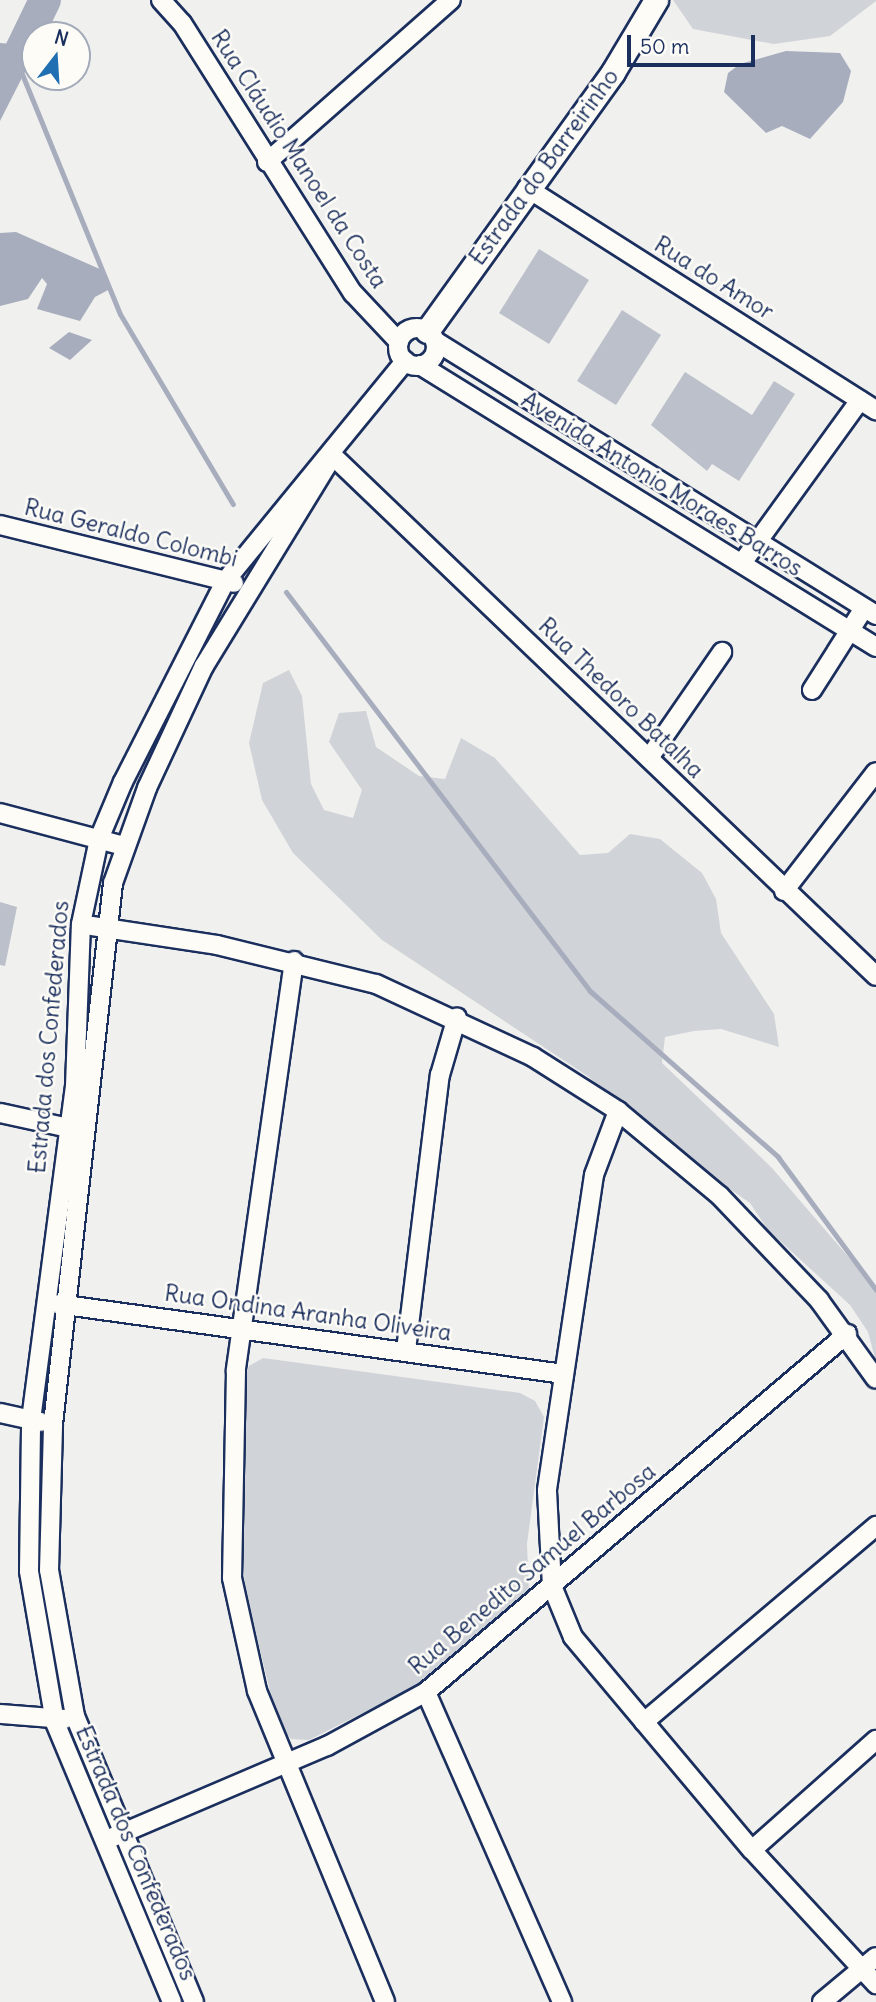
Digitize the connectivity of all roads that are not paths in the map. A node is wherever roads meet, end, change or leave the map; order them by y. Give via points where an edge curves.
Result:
1 (161, 0) edge
2 (451, 0) edge
3 (656, 0) edge
4 (267, 162) junction
5 (527, 188) junction
6 (431, 336) junction
7 (399, 342) junction
8 (412, 363) junction
9 (860, 400) junction
10 (876, 410) edge
11 (331, 455) junction
12 (0, 525) edge
13 (758, 541) junction
14 (742, 563) junction
15 (226, 580) junction
16 (249, 590) junction
17 (870, 611) edge
18 (849, 630) junction
19 (876, 647) edge
20 (722, 652) dead end
21 (812, 690) dead end
22 (649, 758) junction
23 (876, 772) edge
24 (0, 813) edge
25 (99, 839) junction
26 (124, 846) junction
27 (784, 891) junction
28 (81, 925) junction
29 (103, 928) junction
30 (294, 961) junction
31 (876, 975) edge
32 (457, 1017) junction
33 (618, 1111) junction
34 (0, 1113) edge
35 (69, 1129) junction
36 (89, 1132) junction
37 (46, 1302) junction
38 (67, 1305) junction
39 (243, 1329) junction
40 (847, 1334) junction
41 (406, 1350) junction
42 (564, 1374) junction
43 (876, 1379) edge
44 (0, 1413) edge
45 (31, 1420) junction
46 (53, 1424) junction
47 (876, 1526) edge
48 (552, 1586) junction
49 (426, 1692) junction
50 (0, 1714) edge
51 (75, 1716) junction
52 (55, 1722) junction
53 (644, 1722) junction
54 (876, 1740) edge
55 (284, 1766) junction
56 (120, 1834) junction
57 (101, 1843) junction
58 (752, 1850) junction
59 (876, 1956) edge
60 (860, 1970) junction
61 (876, 1984) edge
62 (172, 2002) edge
63 (194, 2002) edge
64 (385, 2002) edge
65 (562, 2002) edge
66 (822, 2002) edge

1 - 4 street, Rua Cláudio Manoel da Costa via 183,23
2 - 4 street
3 - 5 main road, Estrada do Barreirinho via 613,72
4 - 7 street, Rua Cláudio Manoel da Costa via 353,293
5 - 6 main road, Estrada do Barreirinho
5 - 9 street, Rua do Amor
6 - 7 street via 410,330
6 - 8 street, Estrada dos Confederados via 435,354
6 - 13 street, Avenida Antonio Moraes Barros
7 - 8 street
8 - 11 street, Estrada dos Confederados
8 - 14 street, Avenida Antonio Moraes Barros
9 - 10 street, Rua do Amor
9 - 13 street
11 - 15 street, Estrada dos Confederados via 301,484
11 - 16 street, Estrada dos Confederados via 313,495
11 - 22 street, Rua Thedoro Batalha
12 - 15 street, Rua Geraldo Colombi
13 - 14 street
13 - 17 street, Avenida Antonio Moraes Barros
14 - 18 street, Avenida Antonio Moraes Barros
15 - 16 street, Rua Geraldo Colombi
15 - 25 street, Estrada dos Confederados via 182,659
16 - 26 street, Estrada dos Confederados via 204,666
17 - 18 street
18 - 19 street, Avenida Antonio Moraes Barros
18 - 21 street
20 - 22 street
22 - 27 street, Rua Thedoro Batalha
23 - 27 street
24 - 25 street
25 - 26 street
25 - 28 street, Estrada dos Confederados
26 - 29 street, Estrada dos Confederados
27 - 31 street, Rua Thedoro Batalha
28 - 29 street
28 - 35 street, Estrada dos Confederados
29 - 30 street
29 - 36 street, Estrada dos Confederados
30 - 32 street via 376,984
30 - 39 street
32 - 33 street
32 - 41 street via 440,1075
33 - 40 street via 776,1250
33 - 42 street via 594,1175
34 - 35 street
35 - 36 street
35 - 37 street, Estrada dos Confederados
36 - 38 street, Estrada dos Confederados
37 - 38 street, Rua Ondina Aranha Oliveira
37 - 45 street, Estrada dos Confederados
38 - 39 street, Rua Ondina Aranha Oliveira
38 - 46 street, Estrada dos Confederados
39 - 41 street, Rua Ondina Aranha Oliveira
39 - 55 street via 231,1441 232,1578 257,1691
40 - 43 street
40 - 48 street, Rua Benedito Samuel Barbosa
41 - 42 street, Rua Ondina Aranha Oliveira
42 - 48 street via 545,1516
44 - 45 street
45 - 46 street
45 - 52 street, Estrada dos Confederados via 29,1571
46 - 51 street, Estrada dos Confederados via 49,1570
47 - 53 street
48 - 49 street, Rua Benedito Samuel Barbosa
48 - 53 street via 573,1636
49 - 55 street, Rua Benedito Samuel Barbosa
49 - 65 street
50 - 52 street
51 - 52 street
51 - 56 street, Estrada dos Confederados
52 - 57 street, Estrada dos Confederados
53 - 58 street
54 - 58 street
55 - 56 street, Rua Benedito Samuel Barbosa
55 - 64 street
56 - 57 street, Rua Benedito Samuel Barbosa
56 - 63 street, Estrada dos Confederados
57 - 62 street, Estrada dos Confederados
58 - 60 street
59 - 60 street
60 - 61 street
60 - 66 street

